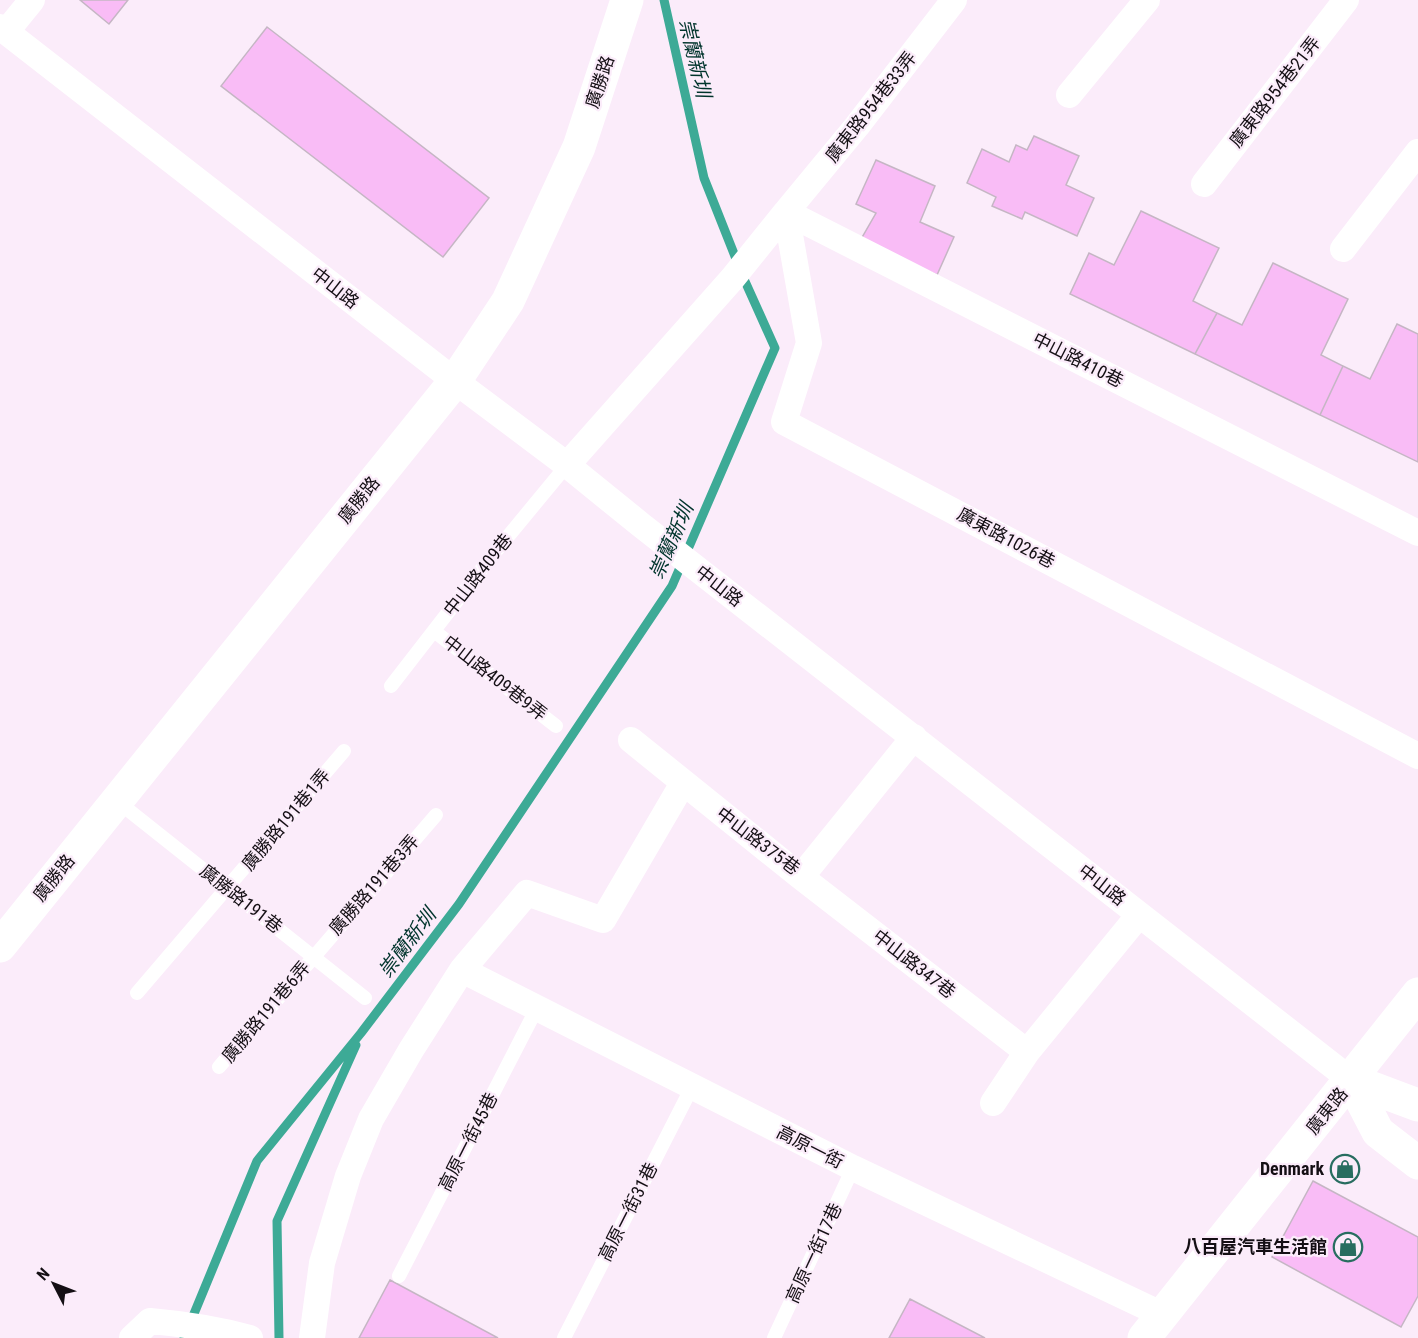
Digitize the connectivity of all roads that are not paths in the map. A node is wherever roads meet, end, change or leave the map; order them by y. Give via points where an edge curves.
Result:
1 (32, 0) edge
2 (627, 0) edge
3 (954, 0) edge
4 (1147, 0) edge
5 (1346, 0) edge
6 (3, 29) edge
7 (1069, 95) dead end
8 (1418, 152) edge
9 (1204, 184) dead end
10 (786, 212) junction
11 (1343, 249) dead end
12 (455, 381) junction
13 (567, 465) junction
14 (1418, 533) edge
15 (434, 630) junction
16 (391, 686) dead end
17 (556, 726) dead end
18 (914, 737) junction
19 (631, 740) dead end
20 (344, 751) dead end
21 (1418, 756) edge
22 (683, 783) junction
23 (117, 801) junction
24 (436, 815) dead end
25 (801, 877) junction
26 (228, 889) junction
27 (1139, 915) junction
28 (0, 946) edge
29 (313, 956) junction
30 (462, 970) junction
31 (137, 993) dead end
32 (1418, 994) edge
33 (365, 998) dead end
34 (537, 1008) junction
35 (1027, 1052) junction
36 (219, 1067) dead end
37 (1351, 1080) junction
38 (692, 1087) junction
39 (993, 1102) dead end
40 (1418, 1105) edge
41 (1418, 1163) edge
42 (853, 1168) junction
43 (399, 1276) dead end
44 (1154, 1326) edge
45 (132, 1338) edge
46 (250, 1338) edge
47 (312, 1338) edge
48 (564, 1338) edge
49 (774, 1338) edge

1 - 6 street
2 - 12 street, 廣勝路 via 579,147 508,301
3 - 10 street, 廣東路954巷33弄
4 - 7 street
5 - 9 street, 廣東路954巷21弄
6 - 12 street, 中山路
8 - 11 street
10 - 13 street via 732,279
10 - 14 street, 中山路410巷
10 - 21 street, 廣東路1026巷 via 808,343 784,422
12 - 13 street, 中山路
12 - 23 street, 廣勝路
13 - 15 lane, 中山路409巷
13 - 18 street, 中山路
15 - 16 lane, 中山路409巷
15 - 17 lane, 中山路409巷9弄
18 - 25 street, 中山路375巷
18 - 27 street, 中山路
19 - 22 street, 中山路375巷
20 - 26 lane, 廣勝路191巷1弄
22 - 25 street, 中山路375巷
22 - 30 street via 603,920 527,893
23 - 26 lane, 廣勝路191巷
23 - 28 street, 廣勝路
24 - 29 lane, 廣勝路191巷3弄
25 - 35 street, 中山路347巷
26 - 29 lane, 廣勝路191巷
26 - 31 lane, 廣勝路191巷1弄
27 - 35 street
27 - 37 street, 中山路
29 - 33 lane, 廣勝路191巷
29 - 36 lane, 廣勝路191巷6弄
30 - 34 street, 高原一街
30 - 47 street via 371,1119 348,1176 322,1263
32 - 37 street, 廣東路
34 - 38 street, 高原一街
34 - 43 lane, 高原一街45巷
35 - 39 street
37 - 40 street, 中山路
37 - 41 street, 中山路 via 1378,1132
37 - 44 street, 廣東路
38 - 42 street, 高原一街
38 - 48 lane, 高原一街31巷
42 - 44 street, 高原一街
42 - 49 lane, 高原一街17巷
45 - 46 street via 150,1322

